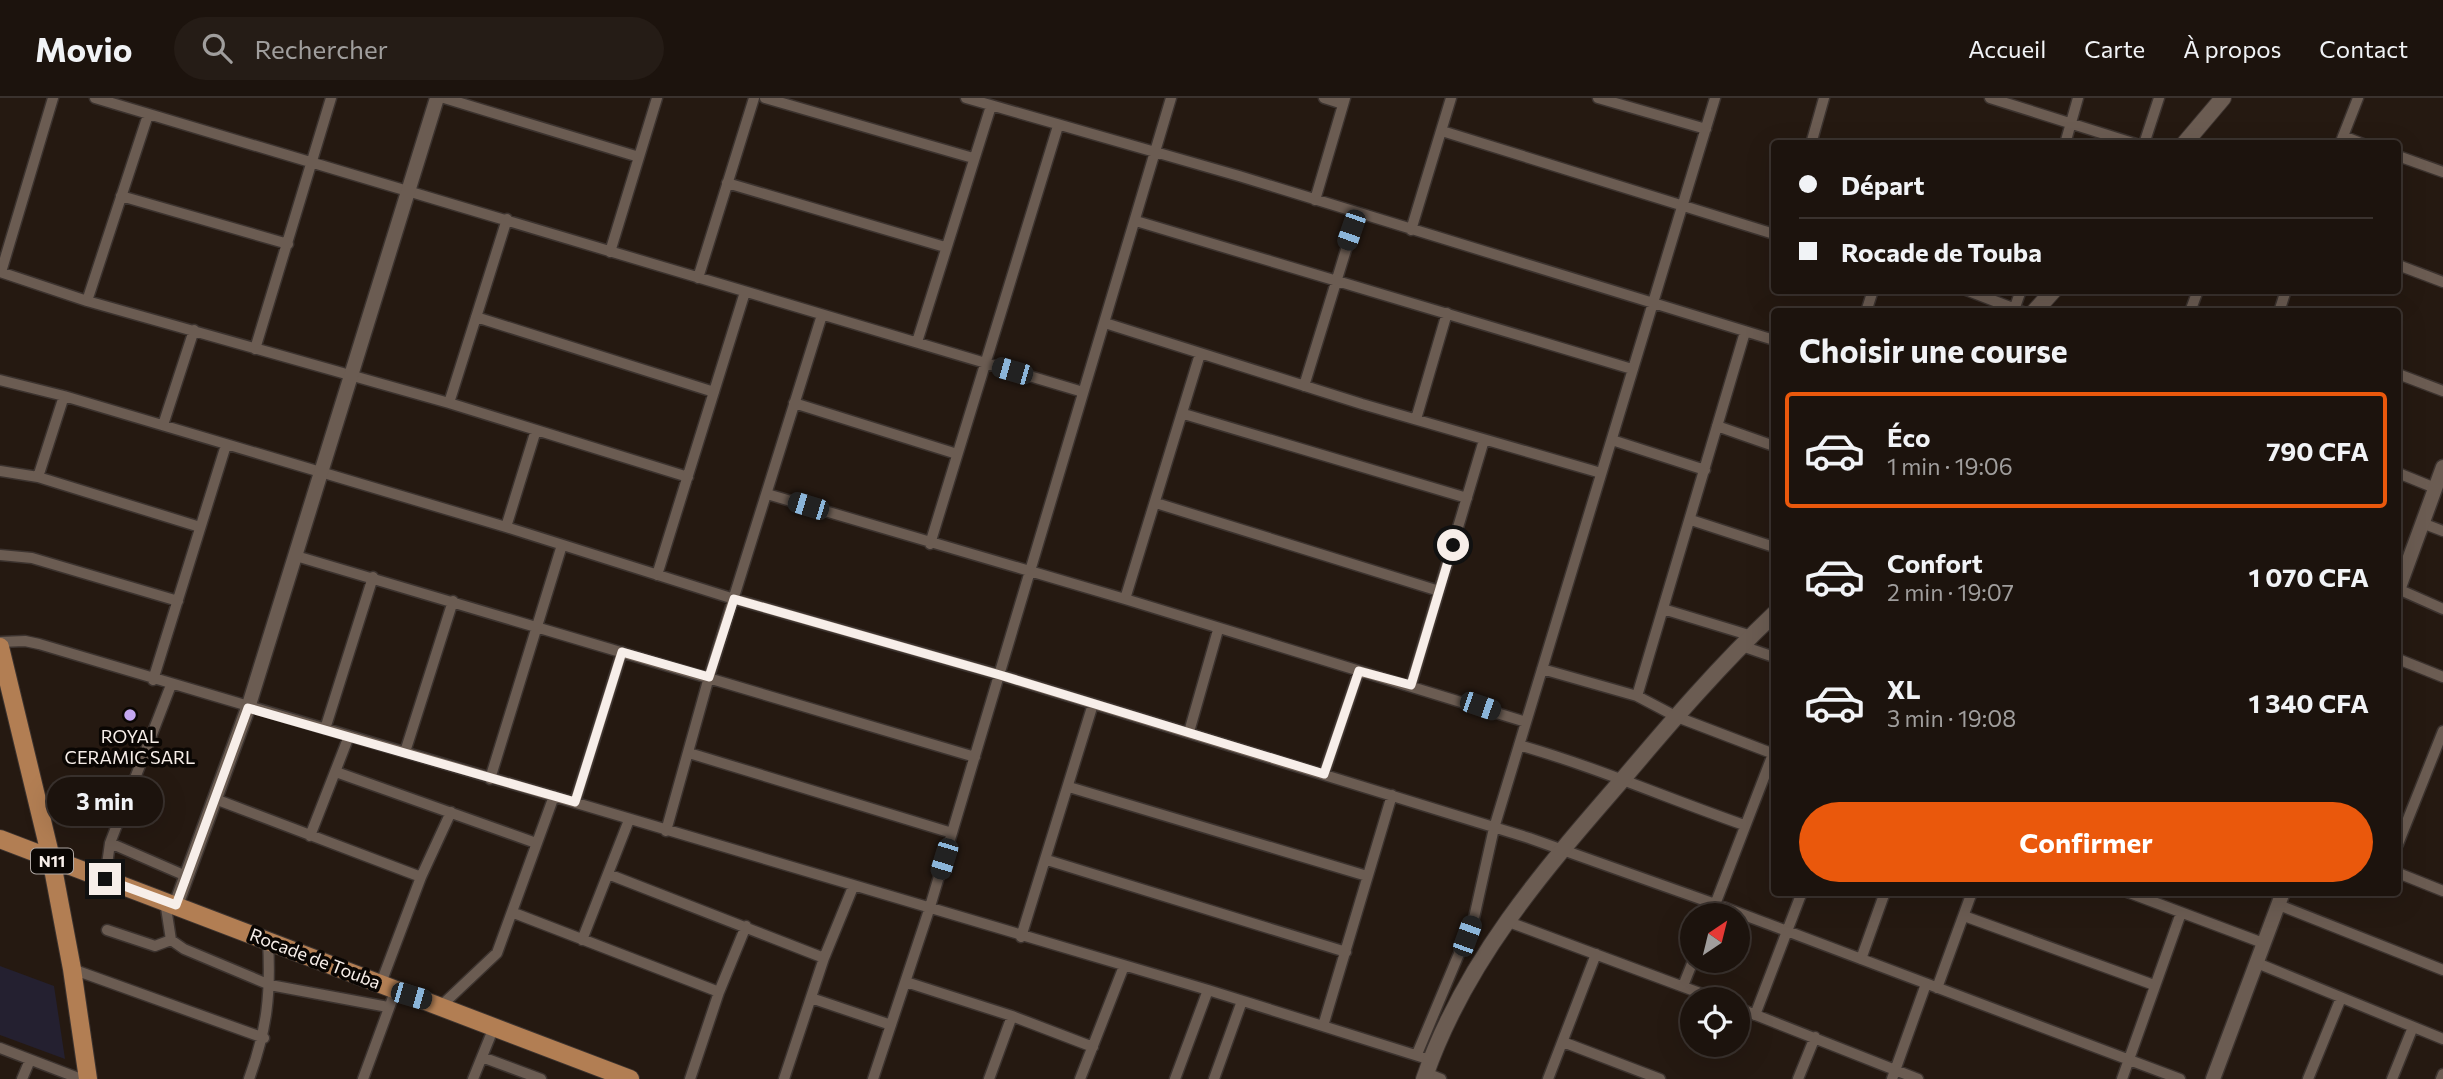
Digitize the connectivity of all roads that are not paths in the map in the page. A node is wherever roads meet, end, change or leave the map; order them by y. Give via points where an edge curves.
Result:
1 (53, 98) edge
2 (95, 98) edge
3 (331, 98) edge
4 (437, 98) edge
5 (444, 98) edge
6 (657, 98) edge
7 (754, 98) edge
8 (765, 98) edge
9 (966, 98) edge
10 (1171, 98) edge
11 (1324, 98) edge
12 (1451, 98) edge
13 (1598, 98) edge
14 (1715, 98) edge
15 (1824, 98) edge
16 (1990, 98) edge
17 (2078, 98) edge
18 (2159, 98) edge
19 (2223, 98) edge
20 (2358, 98) edge
21 (1344, 101) edge
22 (1624, 102) edge
23 (991, 106) junction
24 (148, 115) junction
25 (2071, 122) junction
26 (1058, 126) junction
27 (1706, 129) junction
28 (1442, 131) junction
29 (1812, 140) edge
30 (2066, 140) edge
31 (2124, 140) edge
32 (2145, 140) edge
33 (2187, 140) edge
34 (2342, 140) edge
35 (1156, 153) junction
36 (639, 157) junction
37 (2401, 157) edge
38 (973, 158) junction
39 (312, 163) junction
40 (2443, 172) edge
41 (727, 183) junction
42 (409, 189) junction
43 (121, 196) junction
44 (1315, 200) junction
45 (1681, 205) junction
46 (1357, 214) junction
47 (507, 219) junction
48 (1136, 221) junction
49 (1411, 230) junction
50 (1771, 232) edge
51 (288, 244) junction
52 (945, 247) junction
53 (610, 252) junction
54 (2401, 266) edge
55 (1, 272) edge
56 (698, 278) junction
57 (2443, 282) edge
58 (1334, 283) junction
59 (745, 292) junction
60 (1977, 294) edge
61 (2050, 294) edge
62 (87, 301) junction
63 (1651, 303) junction
64 (2016, 308) edge
65 (2038, 308) edge
66 (1447, 313) junction
67 (822, 315) junction
68 (476, 317) junction
69 (1105, 323) junction
70 (194, 330) junction
71 (1745, 332) junction
72 (1771, 339) edge
73 (917, 342) junction
74 (255, 349) junction
75 (1200, 354) junction
76 (986, 363) junction
77 (1632, 369) junction
78 (2401, 375) edge
79 (352, 376) junction
80 (0, 380) edge
81 (1304, 386) junction
82 (2443, 391) edge
83 (714, 392) junction
84 (1083, 392) junction
85 (64, 396) junction
86 (449, 403) junction
87 (794, 403) junction
88 (1184, 414) junction
89 (1416, 419) junction
90 (163, 425) junction
91 (1717, 426) junction
92 (537, 429) junction
93 (1484, 440) junction
94 (1612, 440) junction
95 (226, 445) junction
96 (1771, 445) edge
97 (957, 454) junction
98 (2443, 467) edge
99 (1704, 470) junction
100 (0, 471) edge
101 (322, 473) junction
102 (1601, 473) junction
103 (2401, 474) edge
104 (38, 477) junction
105 (688, 477) junction
106 (2435, 488) junction
107 (767, 494) junction
108 (1467, 498) junction
109 (1156, 503) junction
110 (1691, 520) junction
111 (2423, 523) junction
112 (201, 527) junction
113 (506, 527) junction
114 (2443, 531) edge
115 (930, 544) junction
116 (562, 545) junction
117 (1771, 546) edge
118 (0, 555) edge
119 (296, 556) junction
120 (1030, 573) junction
121 (657, 575) junction
122 (373, 577) junction
123 (2401, 582) edge
124 (1438, 591) junction
125 (2401, 591) edge
126 (734, 599) junction
127 (1125, 599) junction
128 (178, 601) junction
129 (453, 601) junction
130 (1663, 609) junction
131 (2443, 609) edge
132 (1771, 617) edge
133 (536, 627) junction
134 (1218, 630) junction
135 (1746, 641) junction
136 (0, 644) edge
137 (622, 652) junction
138 (1771, 655) edge
139 (2401, 660) edge
140 (1542, 669) junction
141 (1359, 671) junction
142 (1000, 675) junction
143 (709, 677) junction
144 (2443, 677) edge
145 (153, 680) junction
146 (171, 685) junction
147 (1411, 685) junction
148 (1637, 696) junction
149 (1093, 704) junction
150 (248, 708) junction
151 (1677, 717) junction
152 (1525, 722) junction
153 (325, 729) junction
154 (2443, 731) edge
155 (1189, 733) junction
156 (349, 736) junction
157 (1519, 745) junction
158 (405, 752) junction
159 (689, 753) junction
160 (1771, 753) edge
161 (975, 757) junction
162 (1771, 761) edge
163 (336, 772) junction
164 (1324, 774) junction
165 (490, 779) junction
166 (1621, 781) junction
167 (1069, 787) junction
168 (554, 796) junction
169 (1392, 796) junction
170 (215, 799) junction
171 (575, 802) junction
172 (450, 812) junction
173 (629, 820) junction
174 (1744, 825) junction
175 (1494, 828) junction
176 (666, 831) junction
177 (952, 833) junction
178 (310, 836) junction
179 (2401, 836) edge
180 (0, 839) edge
181 (110, 843) junction
182 (536, 844) junction
183 (1562, 850) junction
184 (51, 858) junction
185 (1047, 860) junction
186 (608, 873) junction
187 (2401, 874) edge
188 (187, 876) junction
189 (1367, 876) junction
190 (421, 877) junction
191 (105, 879) junction
192 (853, 887) junction
193 (2443, 891) edge
194 (1800, 896) edge
195 (1884, 896) edge
196 (1971, 896) edge
197 (2138, 896) edge
198 (2281, 899) edge
199 (171, 903) junction
200 (1712, 903) edge
201 (1715, 903) edge
202 (929, 910) junction
203 (2181, 912) junction
204 (514, 913) junction
205 (1964, 916) junction
206 (1750, 917) edge
207 (1506, 921) junction
208 (746, 926) junction
209 (107, 930) dead end
210 (1787, 931) junction
211 (1021, 937) junction
212 (171, 940) junction
213 (582, 940) junction
214 (268, 941) junction
215 (2263, 943) junction
216 (1346, 952) junction
217 (1596, 954) junction
218 (824, 958) junction
219 (1861, 959) junction
220 (2257, 963) junction
221 (1124, 966) junction
222 (72, 969) junction
223 (2443, 970) edge
224 (1688, 973) edge
225 (906, 982) junction
226 (270, 985) junction
227 (2154, 985) junction
228 (388, 986) junction
229 (1683, 986) joint
230 (1932, 986) junction
231 (1208, 990) junction
232 (719, 992) junction
233 (811, 998) junction
234 (2341, 998) junction
235 (1242, 1001) junction
236 (442, 1005) junction
237 (388, 1007) junction
238 (1750, 1013) edge
239 (1755, 1015) junction
240 (1012, 1016) junction
241 (891, 1025) junction
242 (1323, 1026) junction
243 (494, 1027) junction
244 (2413, 1027) junction
245 (1815, 1037) junction
246 (264, 1038) junction
247 (2443, 1039) edge
248 (1563, 1042) junction
249 (1093, 1047) junction
250 (0, 1048) edge
251 (482, 1057) junction
252 (30, 1060) junction
253 (2128, 1061) junction
254 (1428, 1069) edge
255 (1894, 1074) edge
256 (991, 1078) edge
257 (22, 1079) edge
258 (81, 1079) edge
259 (88, 1079) edge
260 (249, 1079) edge
261 (363, 1079) edge
262 (473, 1079) edge
263 (541, 1079) edge
264 (630, 1079) edge
265 (690, 1079) edge
266 (784, 1079) edge
267 (873, 1079) edge
268 (1080, 1079) edge
269 (1175, 1079) edge
270 (1214, 1079) edge
271 (1548, 1079) edge
272 (1660, 1079) edge
273 (1798, 1079) edge
274 (1918, 1079) edge
275 (2122, 1079) edge
276 (2180, 1079) edge
277 (2213, 1079) edge
278 (2308, 1079) edge
279 (2392, 1079) edge

1 - 55 street
2 - 24 street
3 - 39 street
4 - 42 street
5 - 36 street
6 - 36 street
7 - 41 street
8 - 38 street
9 - 23 street
10 - 35 street
11 - 21 street
12 - 28 street
13 - 22 street
14 - 27 street
15 - 29 street
16 - 25 street
17 - 25 street
18 - 32 street
19 - 33 main road
20 - 34 street
21 - 44 street
22 - 27 street
23 - 26 street
23 - 38 street
24 - 39 street
24 - 43 street
25 - 30 street
25 - 31 street
26 - 35 street
26 - 76 street
27 - 45 street
28 - 45 street
28 - 49 street
35 - 44 street
35 - 48 street
36 - 53 street
37 - 40 street
38 - 52 street
39 - 42 street
39 - 51 street
41 - 52 street
41 - 56 street
42 - 47 street
42 - 79 street
43 - 51 street
43 - 62 street
44 - 46 street
45 - 50 street
45 - 63 street
46 - 49 street
46 - 58 street
47 - 53 street
47 - 68 street
48 - 58 street
48 - 69 street
49 - 63 street
51 - 74 street
52 - 73 street
53 - 56 street
54 - 57 street
55 - 62 street
56 - 59 street
58 - 66 street
58 - 81 street
59 - 67 street
59 - 83 street
60 - 64 street
61 - 65 main road
62 - 70 street
63 - 71 street
63 - 77 street
66 - 77 street
66 - 89 street
67 - 73 street
67 - 87 street
68 - 83 street
68 - 86 street
69 - 75 street
69 - 84 street
70 - 74 street
70 - 90 street
71 - 72 street
71 - 91 street
73 - 76 street
74 - 79 street
75 - 81 street
75 - 88 street
76 - 84 street
76 - 97 street
77 - 94 street
78 - 82 street
79 - 86 street
79 - 101 street
80 - 85 street
81 - 89 street
83 - 105 street
84 - 120 street
85 - 90 street
85 - 104 street
86 - 92 street
87 - 97 street
87 - 107 street
88 - 108 street
88 - 109 street
89 - 93 street
90 - 95 street
91 - 96 street
91 - 99 street
92 - 105 street
92 - 113 street
93 - 102 street
93 - 108 street
94 - 99 street
94 - 102 street
95 - 101 street
95 - 112 street
97 - 115 street
98 - 106 street
99 - 110 street
100 - 104 street
101 - 113 street
101 - 119 street
102 - 140 street
103 - 106 street
104 - 112 street
105 - 121 street
106 - 111 street
107 - 115 street
107 - 126 street
108 - 124 street
109 - 124 street
109 - 127 street
110 - 117 street
110 - 130 street
111 - 114 street
111 - 123 street
112 - 128 street
113 - 116 street
115 - 120 street
116 - 121 street
116 - 133 street
118 - 128 street via 32,558
119 - 122 street
119 - 150 street
120 - 127 street
120 - 142 street
121 - 126 street
122 - 129 street
122 - 153 street
124 - 147 street
125 - 131 street
126 - 142 street
126 - 143 street
127 - 134 street
128 - 145 street
129 - 133 street
129 - 158 street
130 - 135 street
130 - 148 street
132 - 135 main road
133 - 137 street
133 - 165 street
134 - 141 street
134 - 155 street
135 - 138 street
135 - 151 main road
136 - 145 street via 39,644
136 - 184 main road, N11
137 - 143 street
137 - 171 street
139 - 144 street
140 - 148 street
140 - 152 street
141 - 147 street
141 - 164 street
142 - 149 street
142 - 161 street
143 - 159 street
143 - 161 street
145 - 146 street
146 - 150 street
146 - 181 street
147 - 152 street
148 - 151 street
149 - 155 street
149 - 167 street
150 - 153 street
150 - 170 street
151 - 160 street
151 - 166 main road
152 - 157 street
153 - 156 street
154 - 179 street
155 - 164 street
156 - 158 street
156 - 163 street
157 - 166 street
157 - 175 street
158 - 165 street
159 - 176 street
159 - 177 street
161 - 177 street
162 - 174 street
163 - 172 street
163 - 178 street
164 - 169 street
165 - 168 street
166 - 174 street
166 - 183 main road
167 - 185 street
167 - 189 street
168 - 171 street
168 - 182 street
169 - 175 street
169 - 189 street
170 - 178 street
170 - 188 street
171 - 173 street
172 - 182 street
172 - 190 street
173 - 176 street
173 - 186 street
174 - 201 street
175 - 183 street
175 - 254 street via 1474,918
176 - 192 street
177 - 202 street
178 - 190 street
180 - 184 main road, Rocade de Touba
181 - 188 street
181 - 191 street
182 - 204 street
183 - 200 street
183 - 207 main road
184 - 191 main road, Rocade de Touba
184 - 222 main road, N11
185 - 211 street
185 - 216 street
186 - 208 street
186 - 213 street
187 - 193 street
188 - 199 street
189 - 216 street
190 - 228 street
191 - 199 main road, Rocade de Touba
192 - 202 street
192 - 218 street
194 - 210 street
195 - 219 street
196 - 205 street
197 - 203 street
198 - 215 street
198 - 223 street
199 - 212 street
199 - 214 main road, Rocade de Touba
202 - 211 street
202 - 225 street
203 - 215 street
203 - 227 street
204 - 213 street
204 - 236 street via 497,953
205 - 227 street
205 - 230 street
206 - 210 street
207 - 217 street
207 - 254 main road via 1469,979
208 - 218 street
208 - 232 street
209 - 212 street via 155,946
210 - 219 street
210 - 239 street
211 - 221 street
212 - 226 street
213 - 232 street
214 - 226 street
214 - 228 main road, Rocade de Touba
215 - 220 street
216 - 242 street
217 - 229 street
217 - 248 street
218 - 233 street
219 - 230 street
220 - 234 street
220 - 277 street
221 - 231 street
221 - 249 street
222 - 246 street
222 - 259 main road, N11
224 - 229 street
225 - 240 street
225 - 241 street
226 - 237 street
226 - 246 street
227 - 253 street
228 - 236 main road, Rocade de Touba
228 - 237 street
230 - 253 street
230 - 255 street
231 - 235 street
231 - 269 street
232 - 265 street
233 - 241 street
233 - 266 street
234 - 244 street
234 - 278 street
235 - 242 street
235 - 270 street
236 - 243 main road, Rocade de Touba
237 - 261 street
238 - 239 street
239 - 245 street
240 - 249 street
240 - 256 street
241 - 267 street
242 - 254 street
243 - 251 street
243 - 264 main road, Rocade de Touba
244 - 247 street
244 - 279 street
245 - 255 street
245 - 273 street
246 - 260 street
248 - 271 street
248 - 272 street
249 - 268 street
250 - 252 street
251 - 262 street
251 - 263 street
252 - 257 street
252 - 258 street
253 - 275 street
253 - 276 street
255 - 274 street

